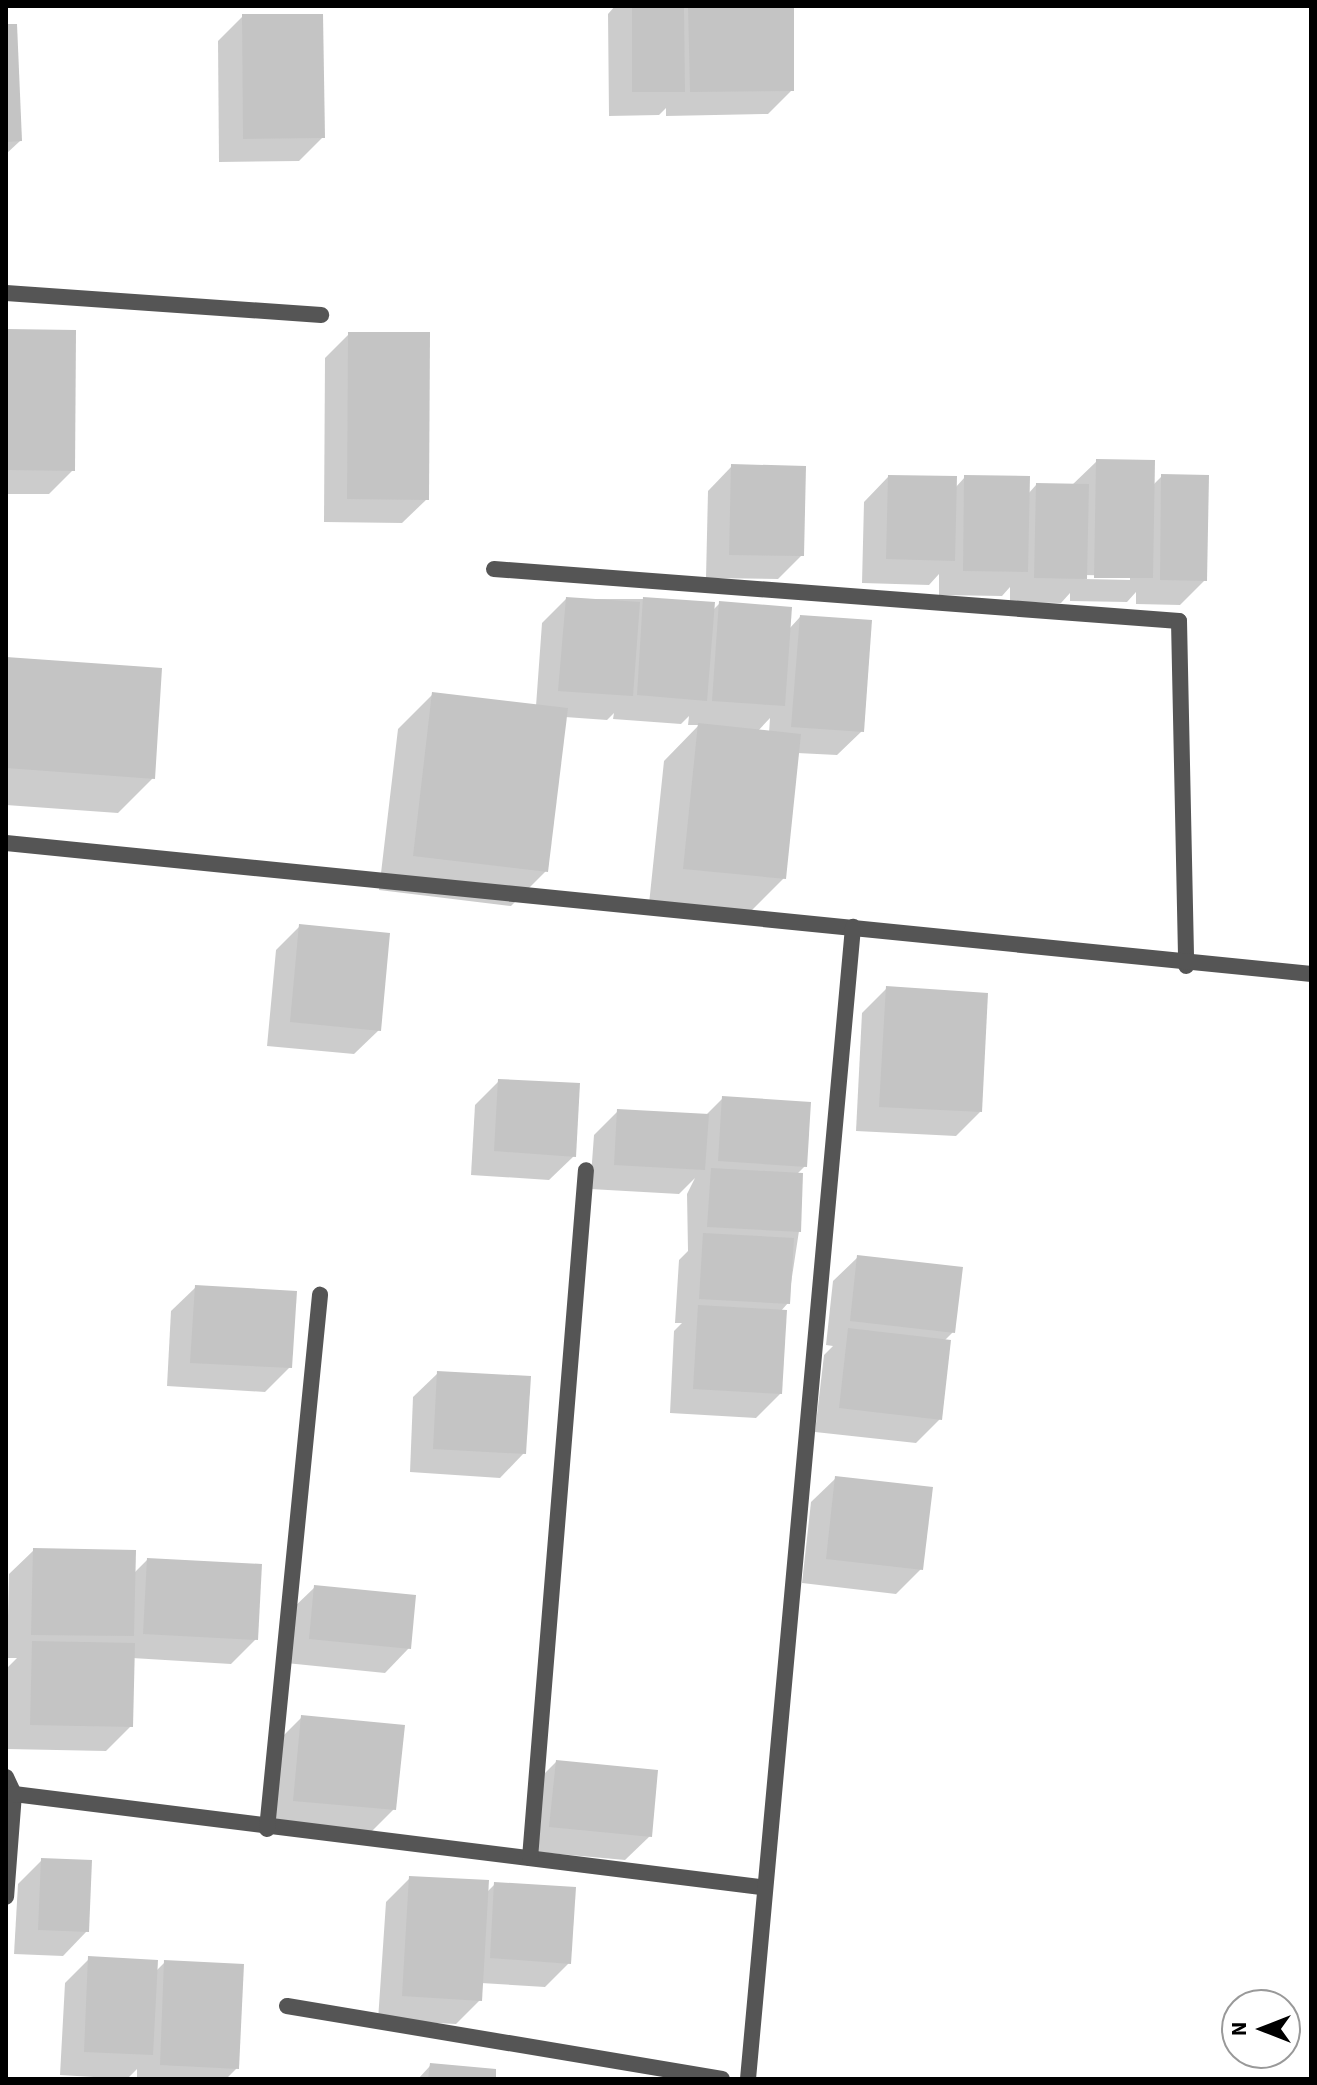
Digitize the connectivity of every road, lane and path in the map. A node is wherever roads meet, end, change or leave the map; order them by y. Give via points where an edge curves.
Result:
1 (6, 293) edge
2 (321, 315) dead end
3 (494, 569) dead end
4 (6, 843) edge
5 (853, 927) junction
6 (1186, 966) junction
7 (1311, 974) edge
8 (586, 1170) dead end
9 (320, 1295) dead end
10 (6, 1777) edge
11 (14, 1794) junction
12 (267, 1829) junction
13 (530, 1858) junction
14 (761, 1887) junction
15 (6, 1897) edge
16 (287, 2006) dead end
17 (722, 2079) edge
18 (748, 2079) edge

1 - 2 street
3 - 6 street via 1179,621
4 - 5 street
5 - 6 street
5 - 14 street
6 - 7 street
8 - 13 street
9 - 12 street
10 - 11 street
11 - 12 street
11 - 15 street
12 - 13 street
13 - 14 street
14 - 18 street
16 - 17 street

